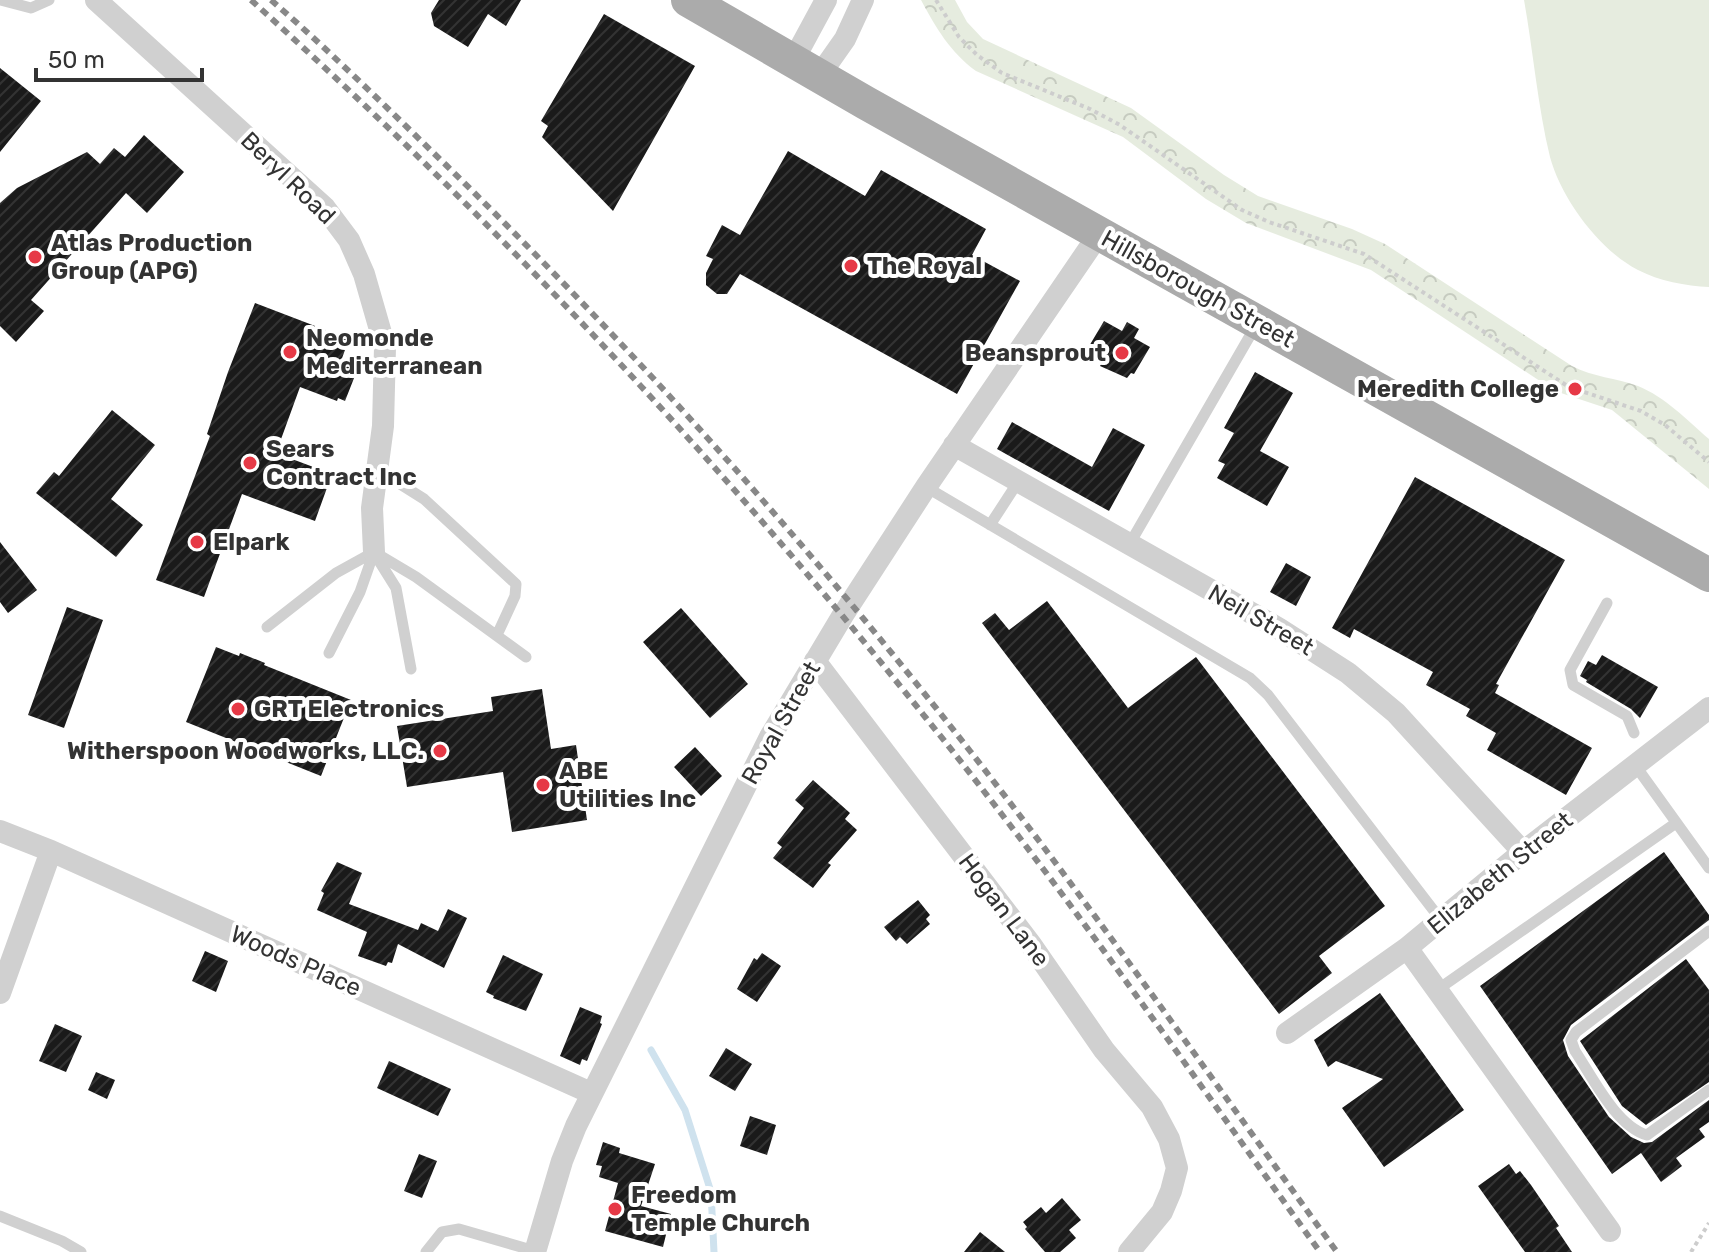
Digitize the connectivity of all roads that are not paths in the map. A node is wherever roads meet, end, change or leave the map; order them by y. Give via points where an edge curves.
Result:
1 (1, 0) edge
2 (49, 0) edge
3 (96, 0) edge
4 (688, 0) edge
5 (826, 0) edge
6 (863, 0) edge
7 (806, 69) junction
8 (1099, 234) junction
9 (1258, 322) junction
10 (954, 445) junction
11 (378, 470) junction
12 (1018, 482) junction
13 (926, 487) junction
14 (990, 525) junction
15 (1129, 545) junction
16 (374, 552) junction
17 (1709, 575) edge
18 (1607, 603) dead end
19 (267, 627) dead end
20 (497, 635) junction
21 (329, 653) dead end
22 (526, 657) dead end
23 (815, 661) junction
24 (411, 669) dead end
25 (1709, 708) edge
26 (1634, 733) dead end
27 (1635, 765) junction
28 (1676, 823) junction
29 (0, 831) edge
30 (51, 851) junction
31 (1523, 852) junction
32 (1709, 868) edge
33 (1441, 920) junction
34 (1709, 931) edge
35 (1407, 948) junction
36 (1437, 990) junction
37 (0, 993) edge
38 (1287, 1033) dead end
39 (1709, 1090) edge
40 (591, 1093) junction
41 (0, 1216) edge
42 (1610, 1231) dead end
43 (81, 1252) edge
44 (426, 1252) edge
45 (535, 1252) edge
46 (1129, 1252) edge

1 - 2 lane via 31,8
3 - 11 street, Beryl Road via 325,208 349,240 385,347
4 - 7 main road, Hillsborough Street
5 - 7 street
6 - 7 street via 845,39
7 - 8 main road, Hillsborough Street
8 - 9 main road, Hillsborough Street
8 - 10 street, Royal Street
9 - 15 lane
9 - 17 main road, Hillsborough Street
10 - 12 street, Neil Street
10 - 13 street, Royal Street
11 - 16 street, Beryl Road via 372,508
11 - 20 lane via 424,499 516,584
12 - 14 lane
12 - 15 street, Neil Street
13 - 14 lane
13 - 23 street, Royal Street
14 - 33 lane via 1250,678
15 - 31 street, Neil Street via 1278,628 1372,691
16 - 19 lane via 336,573
16 - 20 lane
16 - 21 lane
16 - 24 lane via 396,588
18 - 26 lane via 1569,676 1573,685 1627,716
20 - 22 lane
23 - 40 street, Royal Street via 770,737
23 - 46 street, Hogan Lane via 1152,1107 1177,1168 1162,1212
25 - 27 street, Elizabeth Street
27 - 28 lane
27 - 31 street, Elizabeth Street
28 - 32 lane
28 - 36 lane
29 - 30 street, Woods Place
30 - 37 street
30 - 40 street, Woods Place
31 - 33 street, Elizabeth Street
33 - 35 street, Elizabeth Street
34 - 39 lane via 1571,1040 1624,1124 1638,1132 1647,1135
35 - 36 street
35 - 38 street, Elizabeth Street
36 - 42 street
40 - 45 street, Royal Street via 562,1161
41 - 43 lane
44 - 45 lane via 442,1232 459,1229

